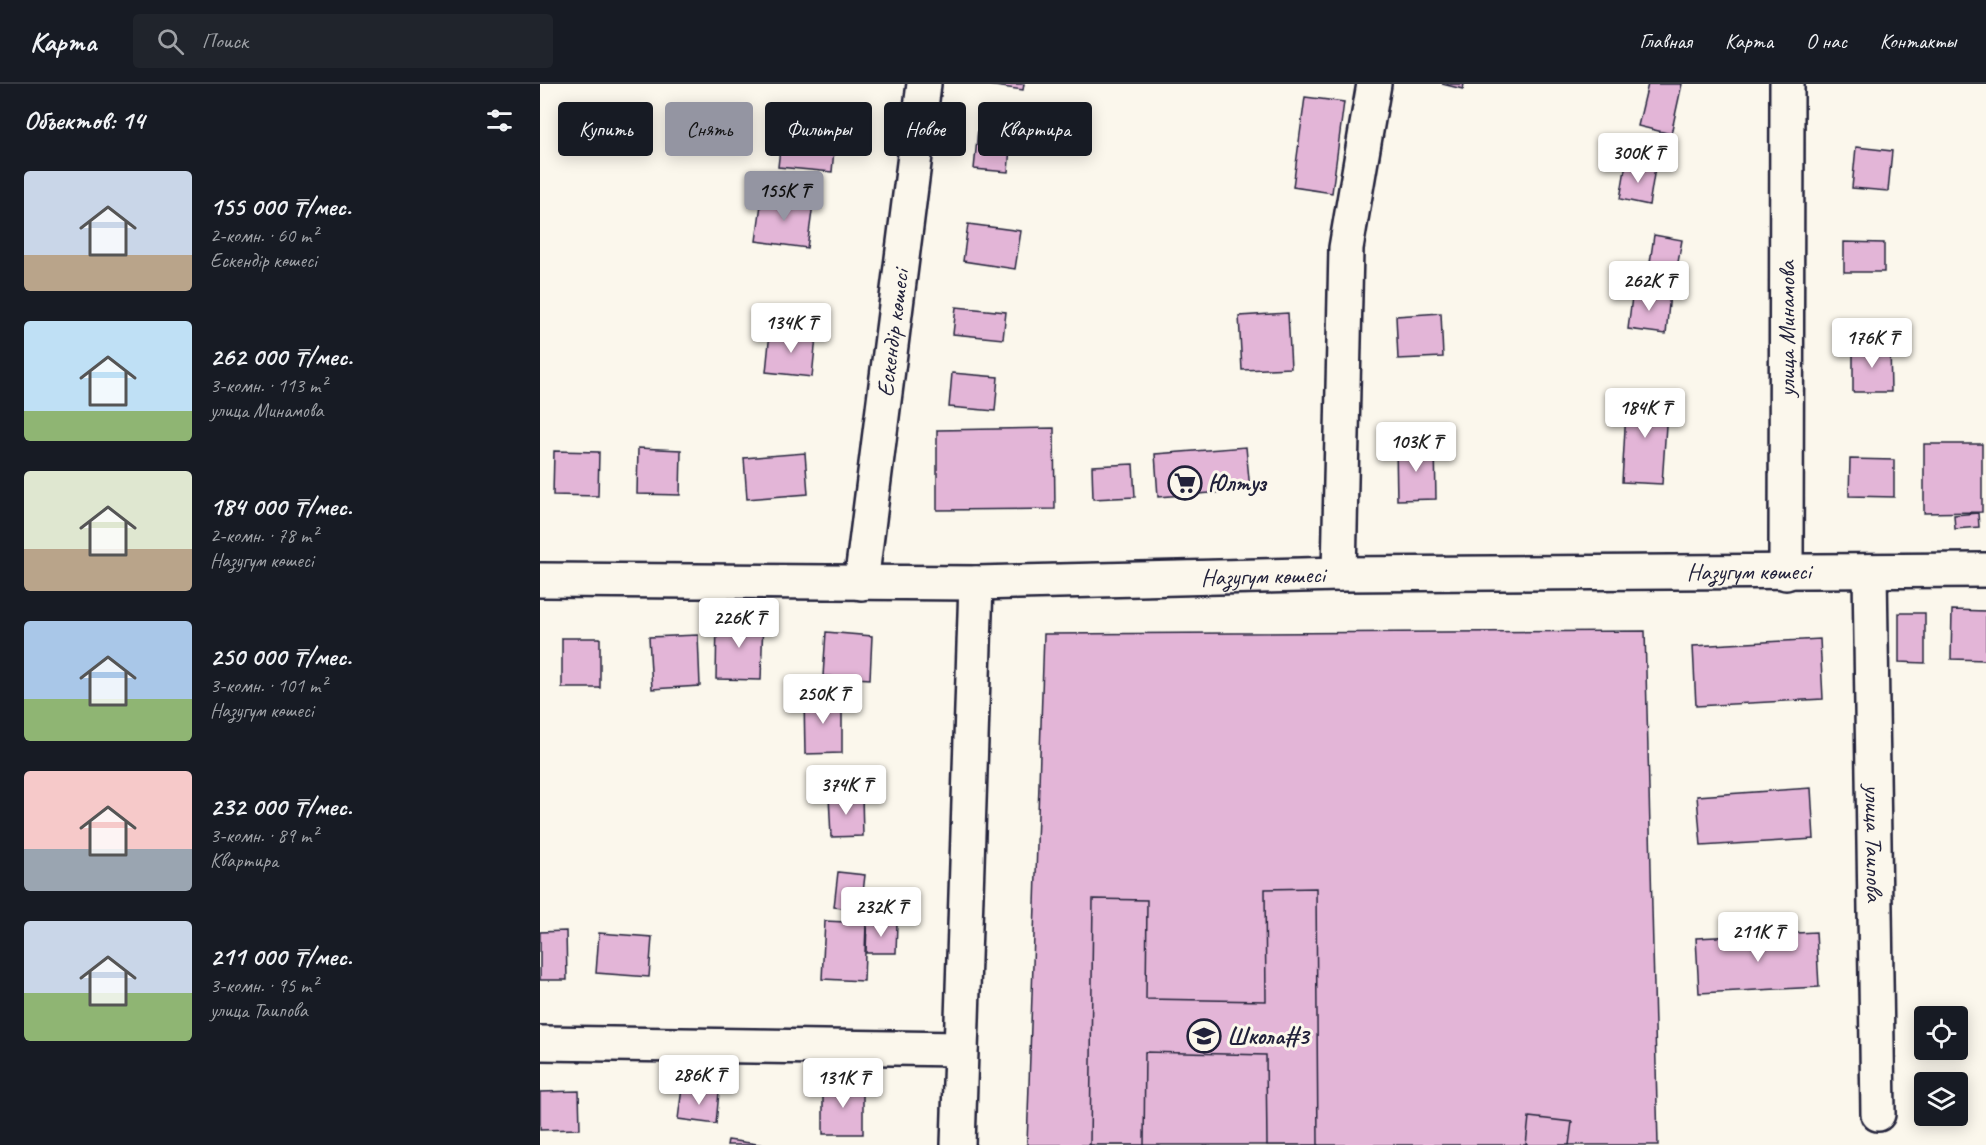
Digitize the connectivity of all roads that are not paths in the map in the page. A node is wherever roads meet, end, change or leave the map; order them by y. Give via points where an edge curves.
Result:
1 (924, 84) edge
2 (1374, 84) edge
3 (1787, 84) edge
4 (1986, 570) edge
5 (1870, 571) junction
6 (1786, 573) junction
7 (1339, 574) junction
8 (540, 580) edge
9 (861, 583) junction
10 (976, 583) junction
11 (540, 1043) edge
12 (961, 1049) junction
13 (1878, 1114) dead end
14 (958, 1145) edge

1 - 9 street, Ескендір көшесі
2 - 7 street via 1346,248
3 - 6 street, улица Минамова
4 - 5 street, Назугум көшесі
5 - 6 street, Назугум көшесі
5 - 13 street, улица Таипова
6 - 7 street, Назугум көшесі
7 - 10 street, Назугум көшесі
8 - 9 street, Назугум көшесі
9 - 10 street, Назугум көшесі
10 - 12 street
11 - 12 street
12 - 14 street

